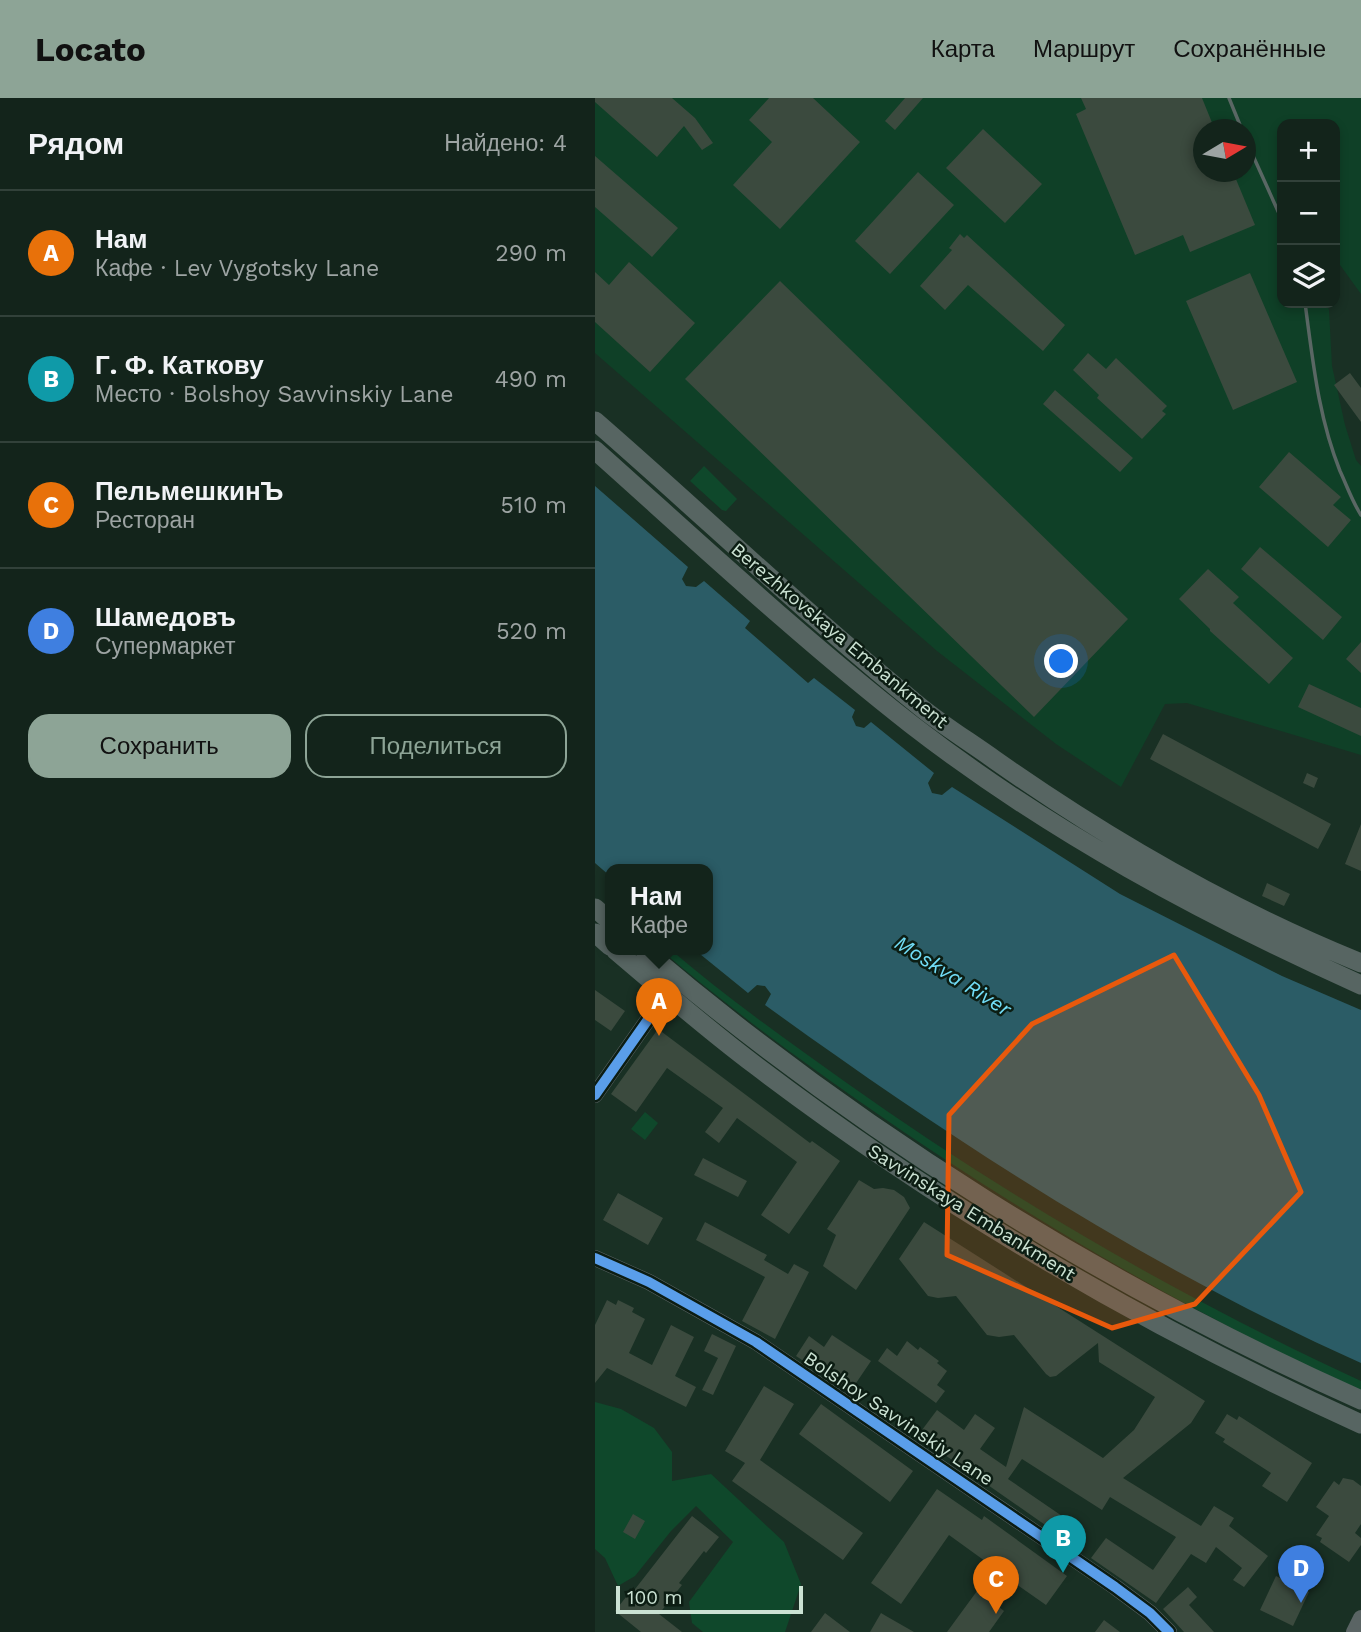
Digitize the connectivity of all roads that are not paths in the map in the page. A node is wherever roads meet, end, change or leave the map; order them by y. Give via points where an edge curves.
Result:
1 (595, 421) edge
2 (595, 450) edge
3 (621, 955) edge
4 (650, 955) edge
5 (1361, 963) edge
6 (1361, 985) edge
7 (666, 993) junction
8 (595, 1095) edge
9 (595, 1258) edge
10 (1361, 1400) edge
11 (1361, 1423) edge
12 (1361, 1618) edge
13 (1168, 1632) edge
14 (1354, 1632) edge

1 - 5 main road, Berezhkovskaya Embankment via 784,593 920,707 1130,848 1206,890
2 - 6 main road, Berezhkovskaya Embankment via 770,606 912,724 993,783 1119,864 1199,908
3 - 7 main road, Savvinskaya Embankment
4 - 10 main road, Savvinskaya Embankment via 816,1084 987,1200 1156,1300
7 - 8 street
7 - 11 main road, Savvinskaya Embankment via 758,1068 976,1218 1222,1358
9 - 13 street, Bolshoy Savvinskiy Lane via 649,1282 756,1342 1115,1587
12 - 14 street

